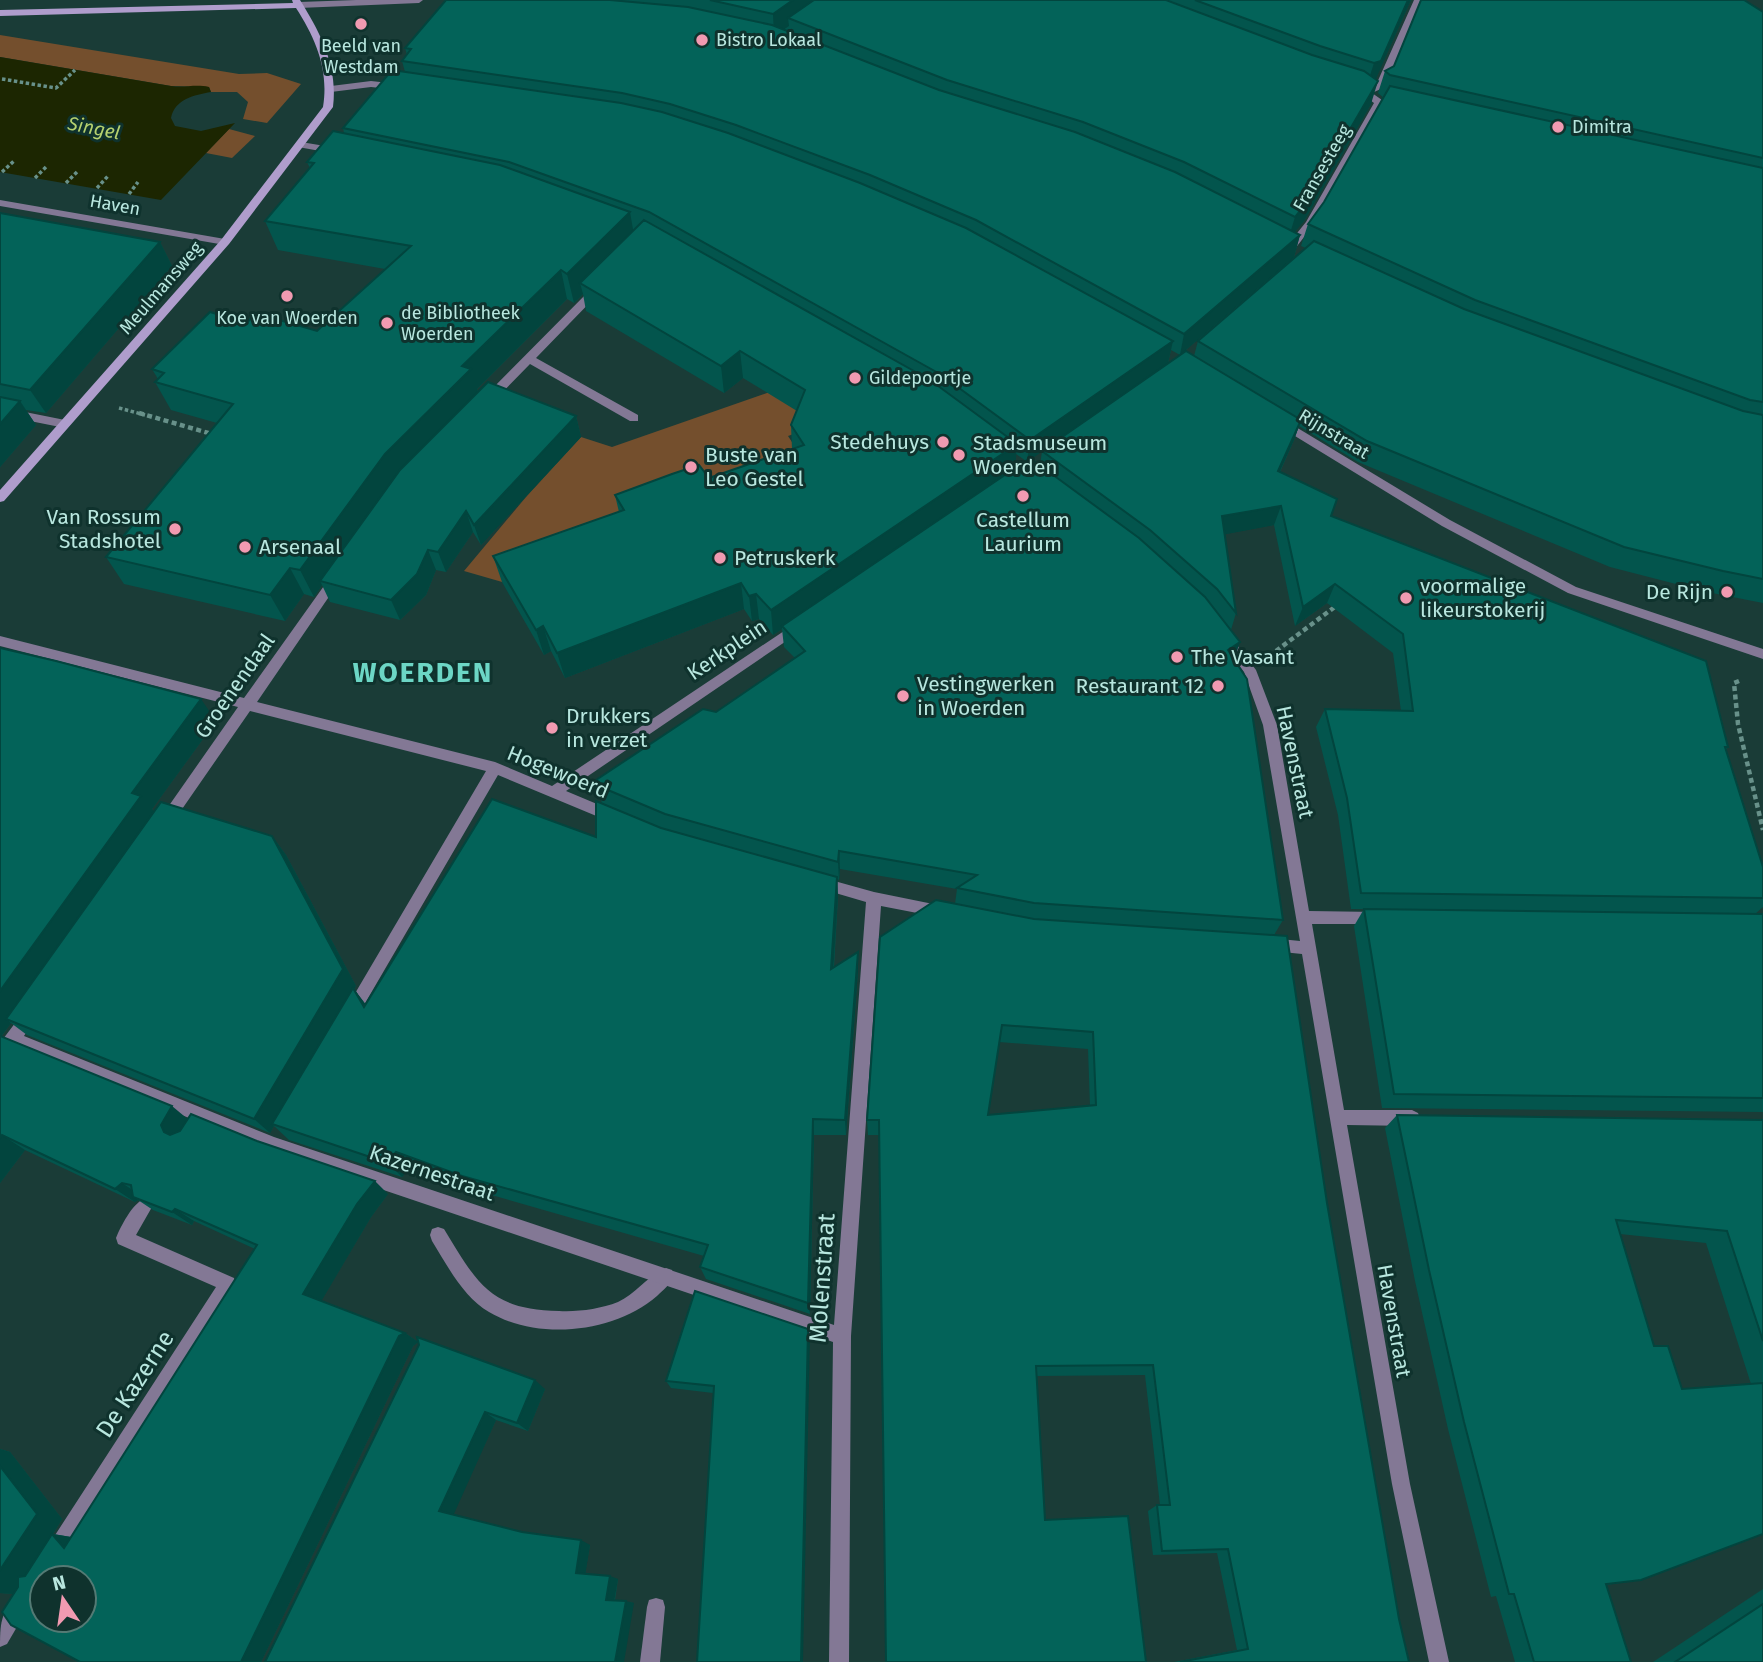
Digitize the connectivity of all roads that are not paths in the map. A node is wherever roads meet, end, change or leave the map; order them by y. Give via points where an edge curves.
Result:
1 (419, 0) edge
2 (1418, 0) edge
3 (297, 2) edge
4 (0, 13) edge
5 (1349, 85) edge
6 (407, 87) edge
7 (331, 89) junction
8 (1367, 92) junction
9 (1379, 102) junction
10 (1405, 108) edge
11 (302, 145) junction
12 (349, 153) edge
13 (0, 203) edge
14 (225, 242) junction
15 (1279, 242) edge
16 (601, 285) edge
17 (529, 359) junction
18 (483, 405) edge
19 (0, 411) edge
20 (634, 418) dead end
21 (1275, 419) edge
22 (65, 424) junction
23 (0, 499) edge
24 (341, 572) edge
25 (803, 624) edge
26 (1220, 632) edge
27 (0, 641) edge
28 (1763, 654) edge
29 (248, 705) junction
30 (495, 768) junction
31 (554, 792) junction
32 (629, 824) edge
33 (154, 838) edge
34 (809, 880) edge
35 (874, 898) junction
36 (965, 916) edge
37 (1305, 917) junction
38 (1388, 918) edge
39 (1256, 944) edge
40 (1310, 948) junction
41 (37, 1006) edge
42 (343, 1027) edge
43 (13, 1039) junction
44 (0, 1056) edge
45 (1337, 1117) junction
46 (1434, 1118) edge
47 (144, 1207) edge
48 (438, 1235) dead end
49 (666, 1276) junction
50 (842, 1336) junction
51 (48, 1564) edge
52 (28, 1594) edge
53 (656, 1607) dead end
54 (0, 1637) edge
55 (650, 1662) edge
56 (839, 1662) edge
57 (1440, 1662) edge

1 - 3 street
2 - 8 street via 1380,87
3 - 4 street
3 - 7 street via 326,57
5 - 8 street
6 - 7 street via 371,84
7 - 11 street, Meulmansweg via 328,107
8 - 9 street
9 - 10 street
9 - 15 street, Fransesteeg via 1294,250
11 - 12 street
11 - 14 street, Meulmansweg
13 - 14 street, Haven
14 - 22 street, Meulmansweg
16 - 17 street
17 - 18 street
17 - 20 street
19 - 22 street
21 - 28 street, Rijnstraat via 1446,523 1572,590
22 - 23 street, Meulmansweg
24 - 29 street, Groenendaal
25 - 31 street, Kerkplein
26 - 37 street, Havenstraat via 1250,670 1270,725
27 - 29 street, Hogewoerd
29 - 30 street, Hogewoerd
29 - 33 street, Groenendaal
30 - 31 street, Hogewoerd
30 - 42 street
31 - 32 street, Hogewoerd
34 - 35 street
35 - 36 street
35 - 50 street, Molenstraat
37 - 38 street
37 - 40 street, Havenstraat
39 - 40 street
40 - 45 street, Havenstraat
41 - 43 street
43 - 44 street
43 - 49 street, Kazernestraat via 201,1123 278,1139
45 - 46 street
45 - 57 street, Havenstraat via 1401,1484
47 - 51 street, De Kazerne via 124,1238 228,1284
48 - 49 street via 464,1276 494,1306 541,1321 592,1318 632,1305
49 - 50 street, Kazernestraat
50 - 56 street, Molenstraat
52 - 54 street
53 - 55 street

